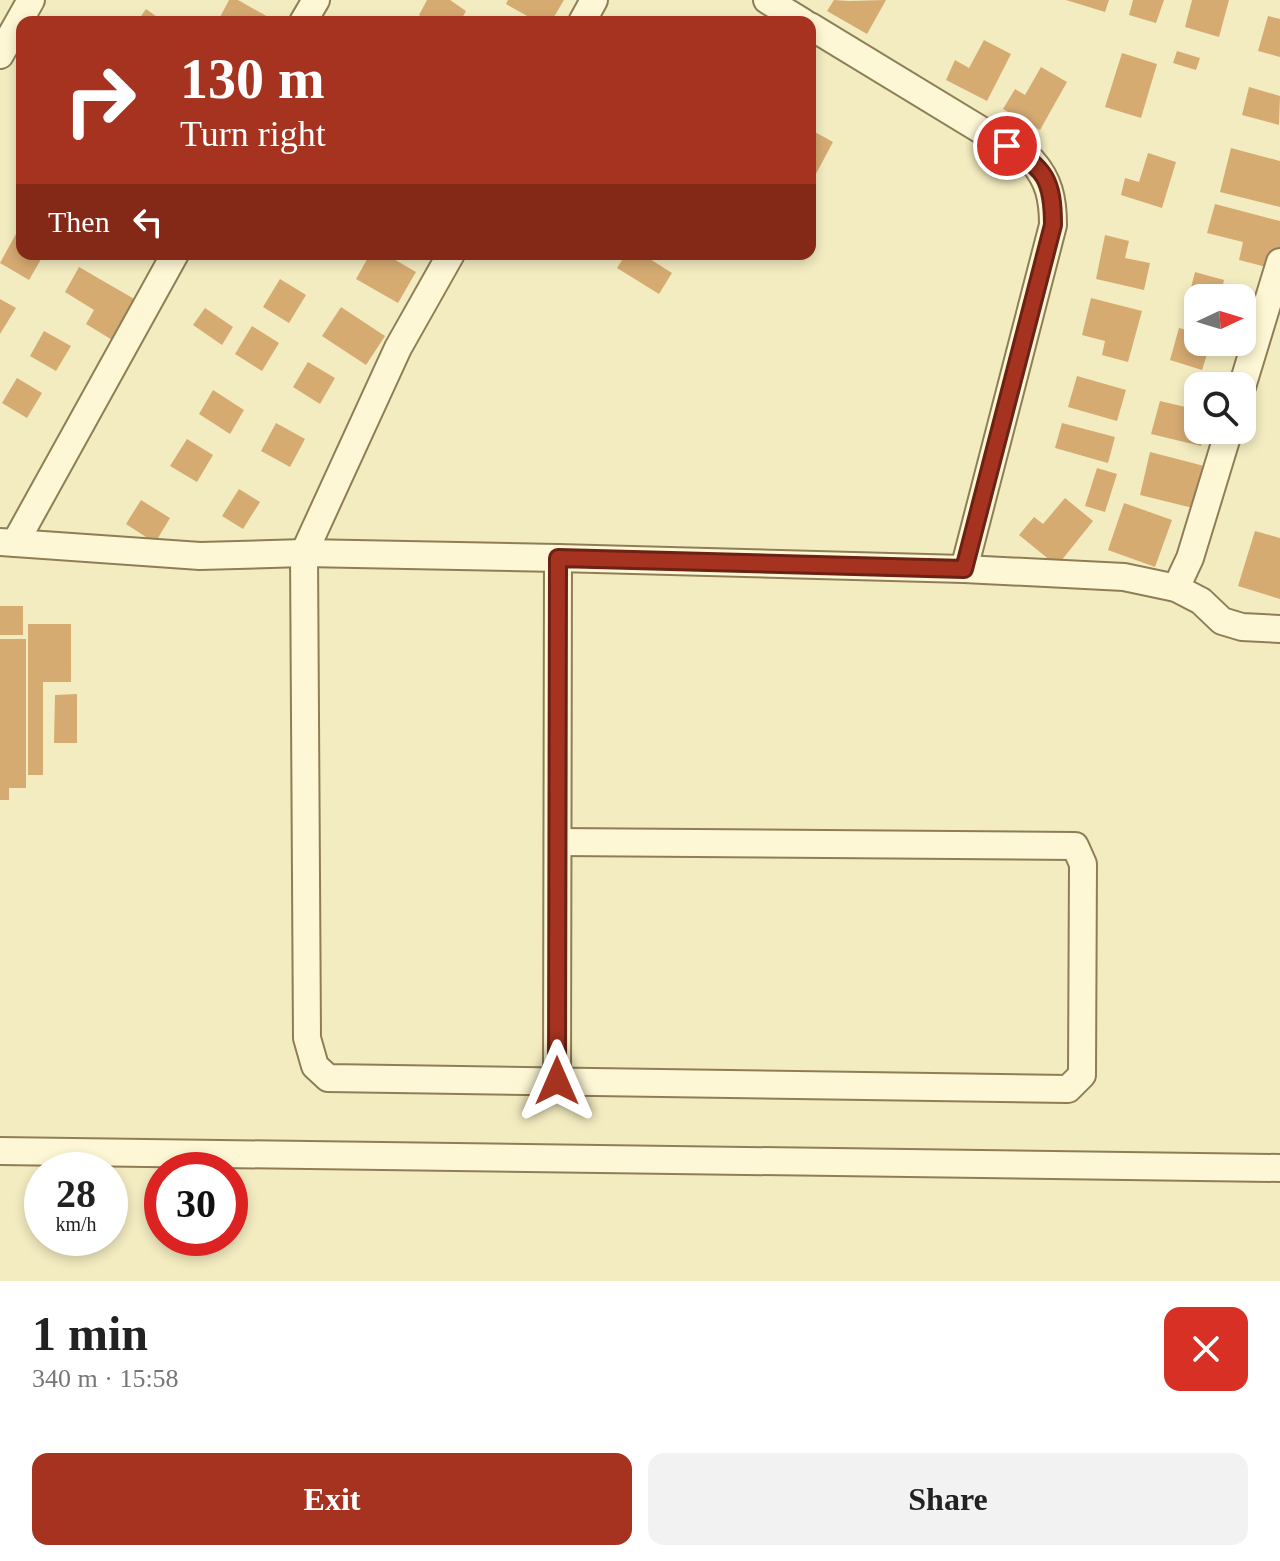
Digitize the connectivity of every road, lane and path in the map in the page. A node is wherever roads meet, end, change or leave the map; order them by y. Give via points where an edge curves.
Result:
1 (767, 0) edge
2 (793, 16) edge
3 (16, 27) edge
4 (816, 30) edge
5 (0, 55) edge
6 (172, 260) edge
7 (448, 260) edge
8 (1280, 262) edge
9 (1247, 372) edge
10 (1225, 444) edge
11 (7, 543) edge
12 (304, 553) junction
13 (558, 558) junction
14 (964, 569) junction
15 (1176, 588) junction
16 (1280, 629) edge
17 (558, 842) junction
18 (557, 1081) junction
19 (0, 1151) edge
20 (1280, 1168) edge

1 - 2 street
3 - 5 street
4 - 14 street via 1032,161 1049,187 1053,225
6 - 11 street
7 - 12 street via 398,348
8 - 9 street
10 - 15 street
11 - 12 street via 200,556
12 - 13 street
12 - 18 street via 307,1038 315,1066 328,1078
13 - 14 street
13 - 17 street
14 - 15 street via 1124,577
15 - 16 street via 1201,601 1222,621
17 - 18 street
17 - 18 street via 1075,846 1083,864 1082,1075 1068,1089
19 - 20 street

